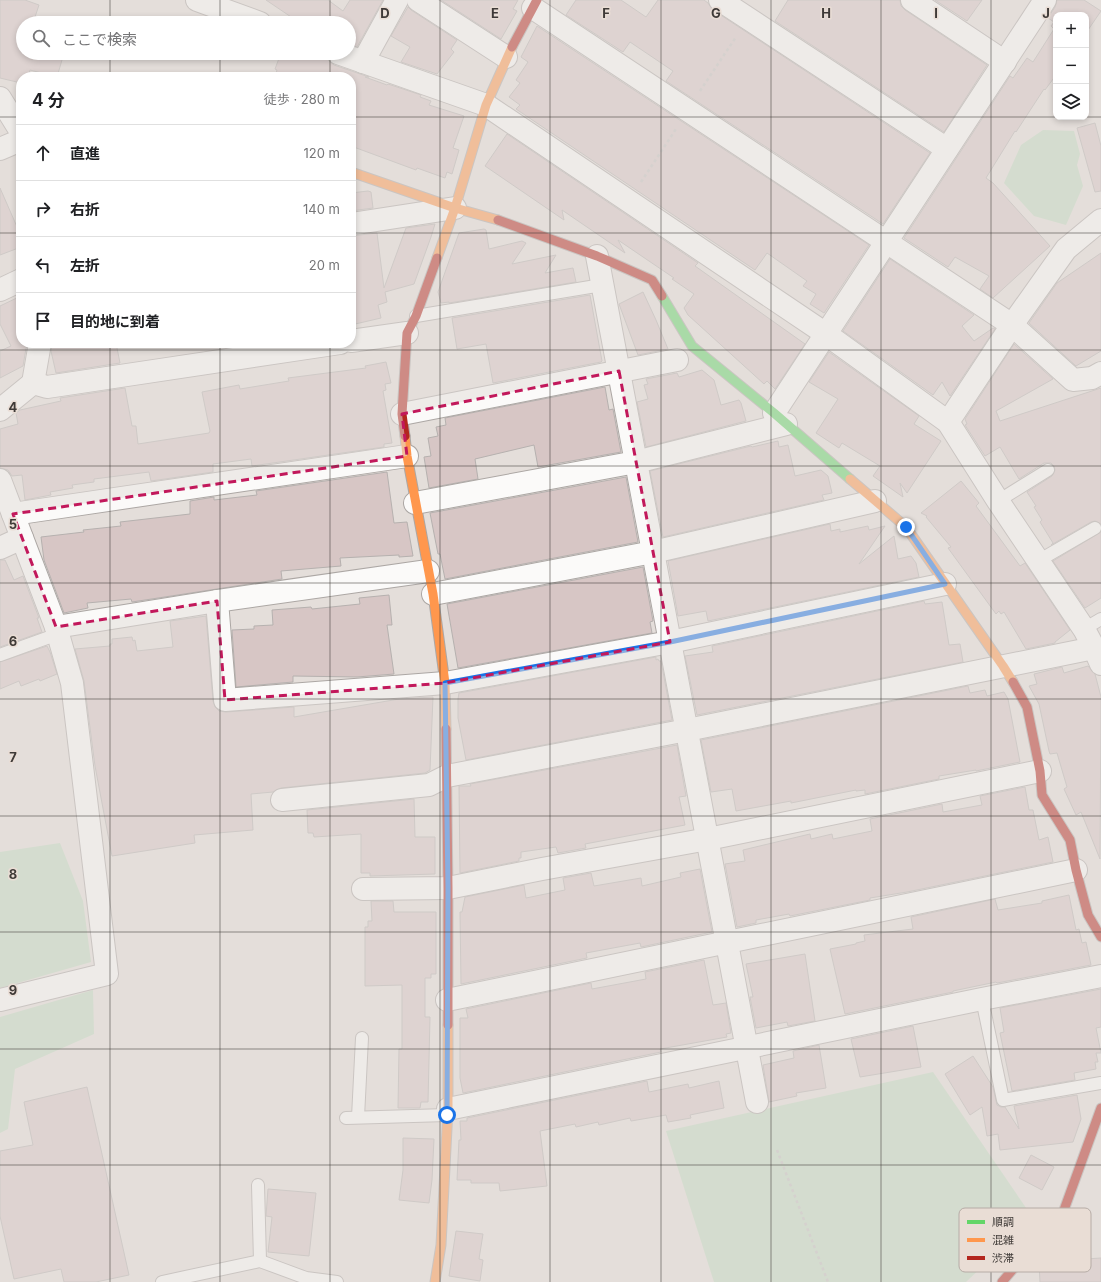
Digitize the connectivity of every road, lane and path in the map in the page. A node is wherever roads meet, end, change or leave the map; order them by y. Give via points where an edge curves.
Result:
1 (197, 0) edge
2 (397, 0) edge
3 (418, 0) edge
4 (720, 0) edge
5 (912, 0) edge
6 (1045, 0) edge
7 (535, 4) edge
8 (221, 5) edge
9 (245, 16) edge
10 (506, 57) junction
11 (356, 59) edge
12 (363, 62) junction
13 (1005, 62) junction
14 (0, 98) edge
15 (486, 105) junction
16 (16, 124) edge
17 (16, 142) edge
18 (0, 149) edge
19 (947, 149) junction
20 (356, 174) edge
21 (455, 208) junction
22 (1101, 220) edge
23 (356, 223) edge
24 (886, 242) junction
25 (597, 256) junction
26 (16, 282) edge
27 (602, 285) junction
28 (0, 290) edge
29 (412, 324) junction
30 (1012, 325) junction
31 (826, 334) junction
32 (356, 340) edge
33 (39, 348) edge
34 (307, 348) edge
35 (677, 360) dead end
36 (619, 371) junction
37 (1101, 373) edge
38 (33, 383) junction
39 (0, 410) edge
40 (402, 414) junction
41 (780, 418) junction
42 (948, 422) junction
43 (407, 456) junction
44 (636, 462) junction
45 (1048, 470) dead end
46 (0, 480) edge
47 (875, 501) junction
48 (998, 501) junction
49 (416, 503) junction
50 (13, 514) junction
51 (1095, 528) dead end
52 (22, 538) junction
53 (0, 548) edge
54 (653, 552) junction
55 (1038, 561) junction
56 (428, 572) junction
57 (945, 584) junction
58 (432, 594) junction
59 (218, 601) junction
60 (1092, 624) edge
61 (57, 631) junction
62 (670, 642) junction
63 (0, 655) edge
64 (1098, 656) edge
65 (1003, 666) junction
66 (445, 683) junction
67 (687, 730) junction
68 (1040, 771) junction
69 (447, 776) junction
70 (282, 800) dead end
71 (708, 839) junction
72 (1076, 870) junction
73 (448, 888) junction
74 (363, 889) dead end
75 (1101, 937) edge
76 (727, 942) junction
77 (1101, 976) edge
78 (982, 999) junction
79 (0, 1000) edge
80 (447, 1000) junction
81 (362, 1038) dead end
82 (747, 1048) junction
83 (1101, 1083) edge
84 (757, 1102) dead end
85 (1101, 1108) edge
86 (447, 1112) junction
87 (346, 1118) dead end
88 (358, 1118) junction
89 (777, 1150) dead end
90 (258, 1185) dead end
91 (1065, 1208) edge
92 (260, 1261) junction
93 (1013, 1276) edge
94 (162, 1282) edge
95 (337, 1282) edge
96 (435, 1282) edge
97 (828, 1282) edge
98 (1002, 1282) edge

1 - 8 street
2 - 12 street
3 - 10 street
4 - 19 street
5 - 13 street
6 - 13 street
7 - 10 street
7 - 24 street
8 - 9 street
10 - 15 street
11 - 12 street
12 - 15 street
13 - 19 street
14 - 16 street
15 - 21 street
15 - 31 street
17 - 18 street
19 - 24 street
20 - 21 street
21 - 23 street
21 - 25 street via 506,222
21 - 29 street
22 - 30 street via 1066,249
24 - 30 street
24 - 31 street
25 - 27 street
25 - 41 street via 652,280 692,346
26 - 28 street
27 - 29 lane
27 - 36 street
29 - 32 street
29 - 40 street
30 - 37 street via 1073,380 1092,378
30 - 42 street
31 - 41 street
31 - 42 street
33 - 38 street
34 - 38 street via 47,387
35 - 36 street
36 - 40 street
36 - 44 street
38 - 39 street
40 - 43 street
41 - 44 street
41 - 47 street
42 - 48 street
43 - 49 street
43 - 50 street
44 - 49 street
44 - 54 street
45 - 48 lane
46 - 50 street
47 - 54 street
47 - 57 street via 906,527
48 - 55 street
49 - 56 street
50 - 52 street
51 - 55 lane
52 - 53 street
52 - 61 street
54 - 58 street
54 - 62 street
55 - 60 street
56 - 58 street
56 - 59 street
57 - 62 street
57 - 65 street
58 - 66 street
59 - 61 street
59 - 66 street via 225,700
60 - 64 street
61 - 63 lane
61 - 79 street via 72,684 107,974
62 - 66 street
62 - 67 street
64 - 65 street
65 - 67 street
65 - 68 street via 1027,707
66 - 69 street
67 - 69 street
67 - 71 street
68 - 71 street
68 - 72 street via 1042,795 1070,840
69 - 70 street via 429,785
69 - 73 street
71 - 73 street
71 - 76 street
72 - 75 street via 1088,915
72 - 76 street
73 - 74 street
73 - 80 street
76 - 80 street
76 - 82 street
77 - 78 street
78 - 82 street
78 - 83 lane via 1003,1100
80 - 86 street
81 - 88 lane
82 - 84 street
82 - 86 street
85 - 91 street
86 - 88 lane
86 - 96 street via 441,1245
87 - 88 lane
89 - 97 path
90 - 92 lane
92 - 94 lane
92 - 95 lane via 306,1278
93 - 98 street

